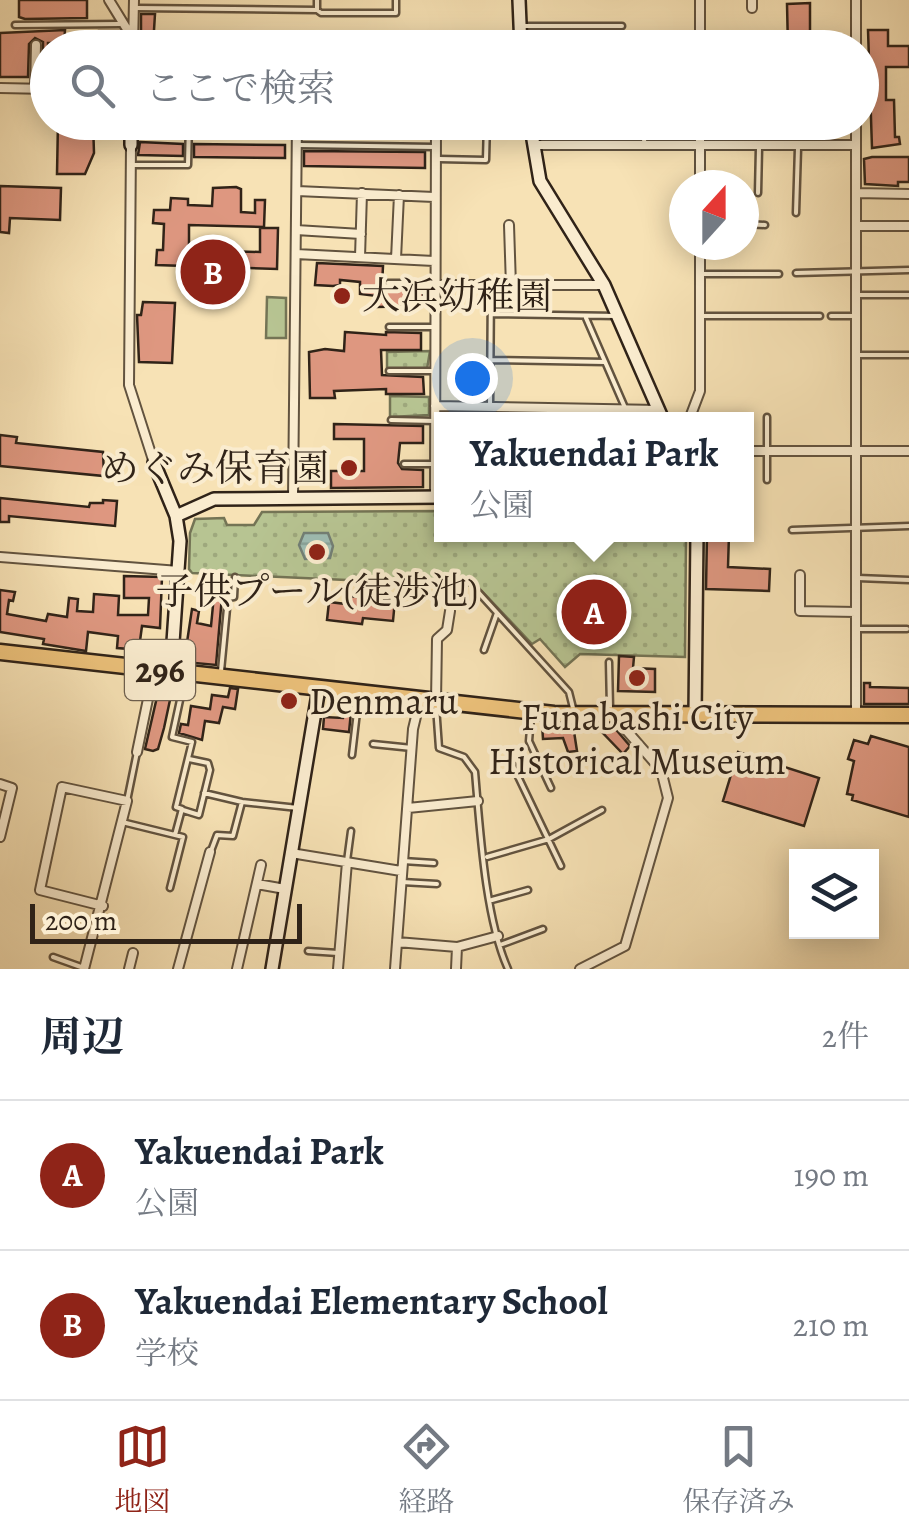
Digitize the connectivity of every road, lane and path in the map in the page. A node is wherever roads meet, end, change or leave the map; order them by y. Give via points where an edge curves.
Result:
1 (109, 0) edge
2 (263, 0) edge
3 (317, 0) edge
4 (396, 0) edge
5 (519, 0) edge
6 (700, 0) edge
7 (856, 0) edge
8 (134, 4) edge
9 (262, 10) junction
10 (317, 10) junction
11 (122, 24) junction
12 (15, 25) dead end
13 (520, 26) junction
14 (622, 26) dead end
15 (125, 30) edge
16 (133, 30) edge
17 (520, 30) edge
18 (700, 30) edge
19 (856, 30) edge
20 (0, 88) edge
21 (30, 89) edge
22 (130, 140) edge
23 (189, 140) edge
24 (297, 140) edge
25 (435, 140) edge
26 (487, 140) edge
27 (532, 140) edge
28 (644, 140) edge
29 (700, 140) edge
30 (856, 140) edge
31 (130, 145) joint
32 (297, 145) junction
33 (532, 145) junction
34 (644, 145) junction
35 (700, 145) junction
36 (759, 145) junction
37 (798, 145) junction
38 (856, 145) junction
39 (435, 148) junction
40 (434, 159) junction
41 (130, 165) junction
42 (700, 170) edge
43 (758, 170) edge
44 (297, 191) junction
45 (856, 193) junction
46 (362, 194) junction
47 (909, 194) edge
48 (398, 195) junction
49 (434, 196) junction
50 (796, 213) dead end
51 (509, 225) dead end
52 (759, 225) edge
53 (765, 225) dead end
54 (856, 226) junction
55 (909, 226) edge
56 (296, 230) junction
57 (360, 234) junction
58 (296, 254) junction
59 (360, 257) junction
60 (396, 259) junction
61 (434, 260) junction
62 (701, 260) edge
63 (909, 270) edge
64 (856, 271) junction
65 (796, 273) dead end
66 (701, 274) junction
67 (779, 274) dead end
68 (388, 282) dead end
69 (434, 284) junction
70 (604, 285) junction
71 (491, 286) junction
72 (511, 286) junction
73 (856, 295) junction
74 (909, 295) edge
75 (490, 314) junction
76 (585, 316) junction
77 (619, 316) junction
78 (701, 316) junction
79 (820, 316) dead end
80 (830, 316) dead end
81 (856, 316) junction
82 (435, 326) junction
83 (389, 327) dead end
84 (856, 355) junction
85 (909, 355) edge
86 (490, 360) junction
87 (606, 362) junction
88 (389, 371) dead end
89 (435, 371) junction
90 (435, 406) junction
91 (490, 407) junction
92 (626, 410) junction
93 (435, 412) edge
94 (640, 412) edge
95 (660, 412) edge
96 (691, 412) edge
97 (767, 416) dead end
98 (391, 420) dead end
99 (434, 420) edge
100 (767, 451) junction
101 (856, 451) junction
102 (909, 451) edge
103 (754, 452) edge
104 (154, 462) joint
105 (404, 464) dead end
106 (434, 464) edge
107 (767, 480) dead end
108 (434, 496) edge
109 (292, 498) junction
110 (176, 516) junction
111 (909, 526) edge
112 (856, 529) junction
113 (792, 530) dead end
114 (697, 542) edge
115 (0, 557) edge
116 (179, 570) junction
117 (800, 575) dead end
118 (235, 577) dead end
119 (856, 578) junction
120 (908, 580) edge
121 (479, 593) dead end
122 (450, 610) dead end
123 (497, 612) junction
124 (856, 612) junction
125 (907, 628) edge
126 (856, 629) junction
127 (484, 650) dead end
128 (0, 652) edge
129 (609, 662) dead end
130 (154, 670) junction
131 (178, 672) junction
132 (220, 677) junction
133 (319, 688) junction
134 (359, 693) junction
135 (428, 700) junction
136 (531, 712) junction
137 (574, 714) junction
138 (612, 714) junction
139 (695, 714) junction
140 (856, 714) junction
141 (909, 714) edge
142 (373, 744) dead end
143 (412, 748) junction
144 (138, 752) joint
145 (352, 755) dead end
146 (189, 759) junction
147 (512, 764) dead end
148 (0, 784) edge
149 (551, 788) dead end
150 (204, 794) junction
151 (127, 801) junction
152 (478, 801) junction
153 (242, 802) junction
154 (298, 808) junction
155 (408, 808) junction
156 (182, 810) junction
157 (602, 810) dead end
158 (122, 822) junction
159 (351, 832) dead end
160 (175, 835) junction
161 (0, 837) edge
162 (549, 839) junction
163 (210, 852) joint
164 (291, 853) junction
165 (485, 858) junction
166 (347, 862) junction
167 (434, 863) dead end
168 (261, 865) dead end
169 (402, 866) junction
170 (561, 866) dead end
171 (401, 882) junction
172 (257, 884) junction
173 (437, 884) dead end
174 (170, 888) dead end
175 (285, 888) junction
176 (528, 890) dead end
177 (492, 900) junction
178 (102, 906) junction
179 (542, 929) dead end
180 (499, 940) junction
181 (397, 942) junction
182 (457, 946) junction
183 (308, 951) dead end
184 (133, 953) dead end
185 (340, 954) junction
186 (52, 957) dead end
187 (84, 968) edge
188 (129, 969) edge
189 (178, 969) edge
190 (238, 969) edge
191 (272, 969) edge
192 (338, 969) edge
193 (395, 969) edge
194 (456, 969) edge
195 (508, 969) edge
196 (580, 969) edge

1 - 11 street
2 - 9 lane
3 - 10 lane
4 - 10 lane via 396,14
5 - 13 street
6 - 18 street
7 - 19 street
8 - 9 lane
8 - 16 street
9 - 10 lane
11 - 12 lane
11 - 15 street
13 - 14 lane
13 - 17 street
20 - 21 street
22 - 31 street
23 - 41 lane via 188,166
24 - 32 street
25 - 39 street
26 - 40 lane via 486,160
27 - 33 street
28 - 34 lane
29 - 35 street
30 - 38 street
31 - 41 street
32 - 39 lane
32 - 44 street
33 - 34 street
33 - 70 street via 540,181
34 - 35 street
35 - 36 street
35 - 42 street
36 - 37 street
36 - 43 lane
37 - 38 street
37 - 50 lane
38 - 45 street
39 - 40 street
40 - 49 street
41 - 104 street via 129,385
44 - 46 street
44 - 56 street
45 - 47 street
45 - 54 street
46 - 48 street
46 - 57 street
48 - 49 street
48 - 60 street
49 - 61 street
51 - 72 street
52 - 53 lane
54 - 55 street
54 - 64 street
56 - 57 street
56 - 58 street
57 - 59 street
58 - 59 street
58 - 109 street
59 - 60 street
60 - 61 street
61 - 69 street
62 - 66 street
63 - 64 lane
64 - 65 lane
64 - 73 street
66 - 67 lane
66 - 78 street
68 - 69 lane
69 - 71 street
69 - 82 street
70 - 72 street
70 - 77 street
71 - 72 street
71 - 75 lane
73 - 74 lane
73 - 81 street
75 - 76 lane
75 - 86 lane
76 - 77 lane
76 - 87 lane
77 - 95 street
78 - 79 lane
78 - 96 street via 700,392
80 - 81 lane
81 - 84 street
82 - 83 lane
82 - 89 street
84 - 85 lane
84 - 101 street
86 - 87 lane
86 - 91 lane
87 - 92 lane
88 - 89 lane
89 - 90 street
90 - 91 street
90 - 93 street
91 - 92 street
92 - 94 street
97 - 100 lane
98 - 99 lane
100 - 101 street
100 - 103 street
100 - 107 lane
101 - 102 street
101 - 112 street
104 - 110 street
105 - 106 lane
108 - 109 street
109 - 110 street via 214,499
110 - 116 street
111 - 112 lane
112 - 113 lane
112 - 119 street
114 - 139 street
115 - 116 street
116 - 131 street
117 - 124 street via 800,611
118 - 132 lane
119 - 120 lane
119 - 124 street
121 - 123 lane
122 - 135 street
123 - 127 lane
123 - 137 lane via 569,692
124 - 126 street
125 - 126 lane
126 - 140 street
128 - 130 highway, 296
129 - 138 lane
130 - 131 highway, 296
130 - 144 street
131 - 132 highway, 296
131 - 146 lane via 172,737 192,742
132 - 133 highway, 296
133 - 134 highway, 296
133 - 154 street
134 - 135 highway, 296
134 - 145 lane
135 - 136 highway, 296
135 - 143 street
135 - 152 lane via 438,748 464,757 475,772
136 - 137 highway, 296
136 - 149 lane via 530,740
137 - 138 highway, 296
138 - 139 highway, 296
138 - 196 street via 661,770 668,798 625,946
139 - 140 highway, 296
140 - 141 highway, 296
142 - 143 lane
143 - 155 street
144 - 151 lane
146 - 150 lane via 208,764
146 - 156 lane via 176,807
147 - 162 lane
148 - 161 street via 12,788
150 - 153 lane
150 - 156 lane via 199,815
151 - 158 street
151 - 178 street via 62,786 40,890
152 - 155 street
152 - 165 lane
153 - 154 lane
153 - 163 lane via 233,836 217,835
154 - 164 street
155 - 169 street
156 - 160 lane
157 - 162 lane
158 - 160 lane
158 - 178 street
159 - 166 lane
160 - 174 lane via 183,837
162 - 165 lane
162 - 170 lane
163 - 189 street
164 - 166 street
164 - 175 street
165 - 177 lane
166 - 169 street
166 - 185 street
167 - 169 lane
168 - 172 street
169 - 171 street
171 - 173 lane
171 - 181 street
172 - 175 street
172 - 190 street
175 - 191 street
176 - 177 lane
177 - 180 lane
178 - 187 street
179 - 180 lane
180 - 182 street
180 - 195 lane
181 - 182 street
181 - 193 street
182 - 194 street
183 - 185 lane
184 - 188 street
185 - 192 street
186 - 187 lane

